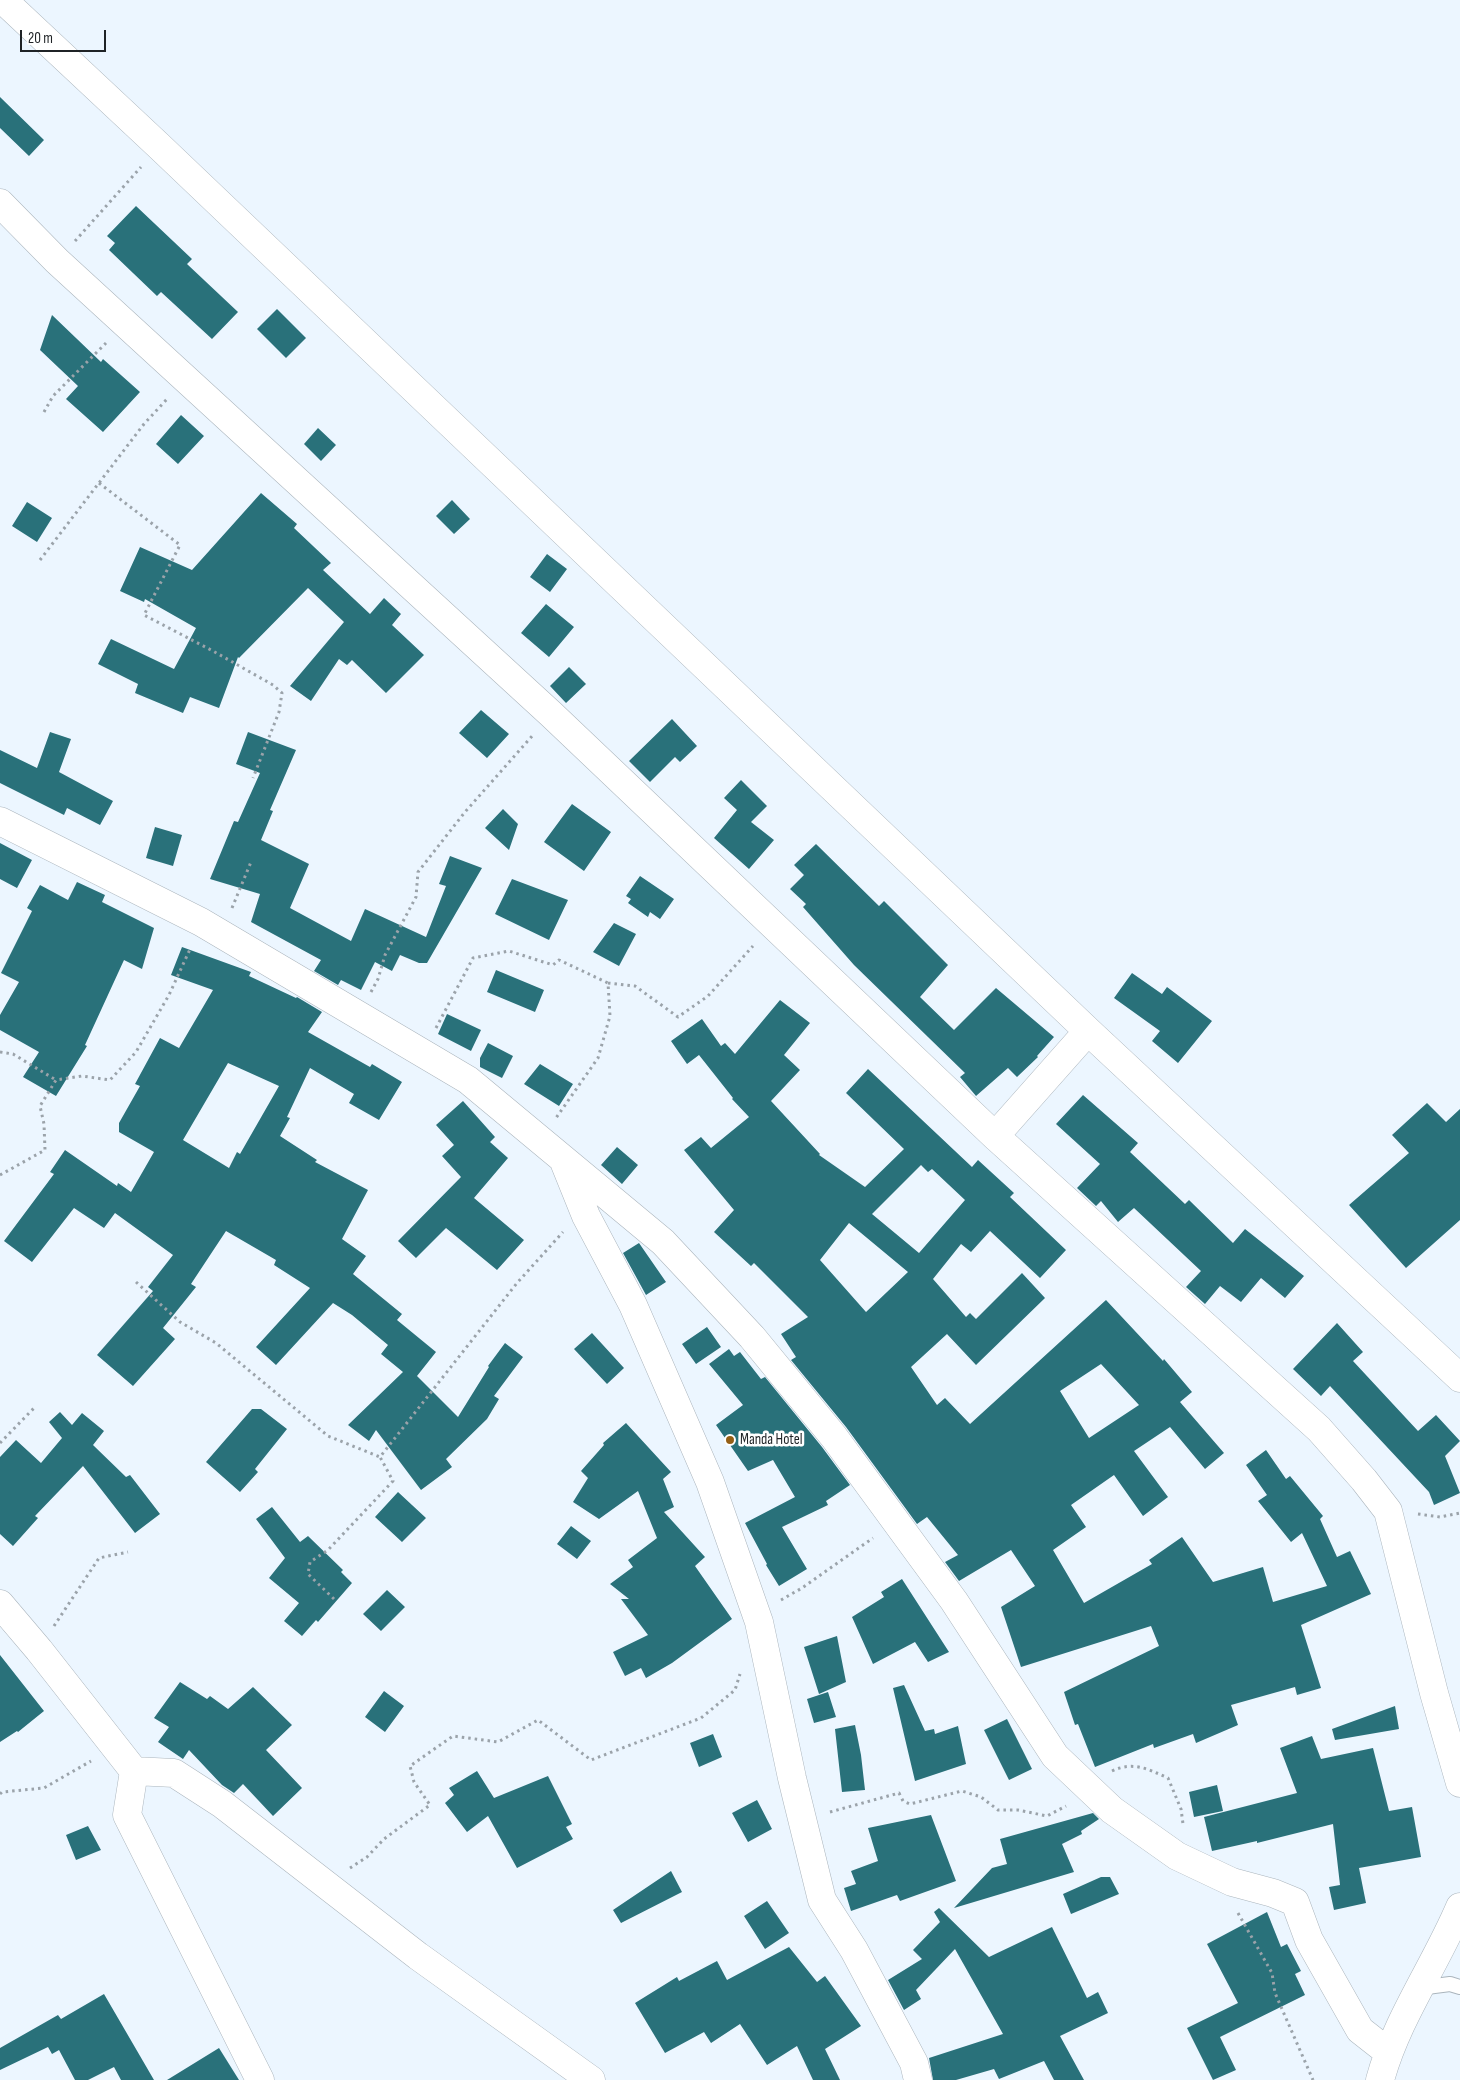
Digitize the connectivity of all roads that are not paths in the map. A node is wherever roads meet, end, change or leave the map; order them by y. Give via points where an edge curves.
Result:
1 (3, 0) edge
2 (0, 203) edge
3 (0, 821) edge
4 (1088, 1031) junction
5 (995, 1136) junction
6 (565, 1162) junction
7 (1460, 1378) edge
8 (0, 1604) edge
9 (134, 1771) junction
10 (1460, 1783) edge
11 (1460, 1907) edge
12 (1460, 1987) edge
13 (1418, 1988) junction
14 (1388, 2052) junction
15 (260, 2080) edge
16 (592, 2080) edge
17 (918, 2080) edge
18 (1380, 2080) edge

1 - 4 street
2 - 5 street via 58,261 551,714
3 - 6 street via 211,928 422,1052 468,1080
4 - 5 street
4 - 7 street
5 - 10 street via 1319,1429 1388,1511
6 - 14 street via 663,1242 752,1337 834,1437 896,1522 985,1647 1055,1756 1112,1810 1177,1856 1224,1878 1295,1902 1309,1940 1360,2030
6 - 17 street via 584,1209 634,1304 675,1396 710,1482 759,1622 822,1900 854,1950 914,2063
8 - 9 street
9 - 15 street via 127,1815
9 - 16 street via 174,1773 222,1804 418,1956
11 - 13 street
12 - 13 lane via 1450,1984
13 - 14 street
14 - 18 street

